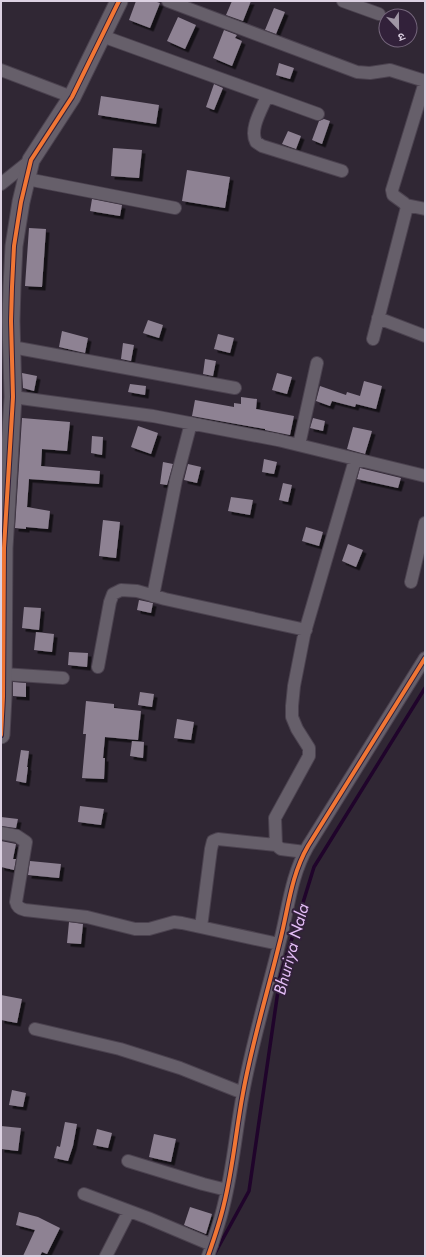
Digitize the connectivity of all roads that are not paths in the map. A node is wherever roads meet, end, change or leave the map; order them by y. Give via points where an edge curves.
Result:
1 (119, 1) edge
2 (168, 1) edge
3 (343, 1) edge
4 (378, 14) edge
5 (102, 36) junction
6 (1, 70) edge
7 (425, 81) edge
8 (267, 96) junction
9 (72, 97) junction
10 (318, 114) dead end
11 (31, 160) junction
12 (342, 171) dead end
13 (27, 179) junction
14 (1, 184) edge
15 (406, 205) junction
16 (175, 208) dead end
17 (425, 209) edge
18 (378, 318) junction
19 (425, 336) edge
20 (373, 339) dead end
21 (12, 347) junction
22 (317, 364) dead end
23 (235, 388) dead end
24 (13, 397) junction
25 (191, 424) junction
26 (299, 445) junction
27 (355, 460) junction
28 (425, 476) edge
29 (425, 523) edge
30 (411, 582) dead end
31 (153, 596) junction
32 (306, 630) junction
33 (425, 658) edge
34 (98, 667) dead end
35 (3, 674) junction
36 (63, 678) dead end
37 (2, 697) edge
38 (1, 735) edge
39 (1, 834) edge
40 (276, 845) junction
41 (305, 852) junction
42 (200, 927) junction
43 (280, 944) junction
44 (35, 1029) dead end
45 (243, 1093) junction
46 (128, 1161) dead end
47 (227, 1190) junction
48 (84, 1194) dead end
49 (129, 1211) junction
50 (210, 1251) edge
51 (106, 1256) edge

1 - 5 street
2 - 7 street via 357,72 390,70
3 - 4 street
5 - 8 street
5 - 9 street
6 - 9 street
7 - 15 street via 392,190 393,195
8 - 10 street
8 - 12 street via 254,128 256,142
9 - 11 street
11 - 13 street
11 - 14 street
13 - 16 street
13 - 21 street via 14,246
15 - 17 street
15 - 18 street
18 - 19 street
18 - 20 street
21 - 23 street
21 - 24 street
22 - 26 street
24 - 25 street via 153,416
24 - 35 street via 4,548
25 - 26 street
25 - 31 street via 176,480
26 - 27 street
27 - 28 street
27 - 32 street
29 - 30 street
31 - 32 street
31 - 34 street via 121,590 113,594
32 - 40 street via 294,686 292,717 309,748 309,753 275,818
33 - 41 street
35 - 36 street
35 - 37 street
37 - 38 street
39 - 42 street via 17,836 26,842 16,902 20,908 87,917 135,930 174,922
40 - 41 street via 281,849
40 - 42 street via 218,839 213,841
41 - 43 street via 292,886
42 - 43 street
43 - 45 street via 259,1019
44 - 45 street via 120,1049 180,1068
45 - 47 street
46 - 47 street
47 - 50 street
48 - 49 street
49 - 50 street
49 - 51 street

